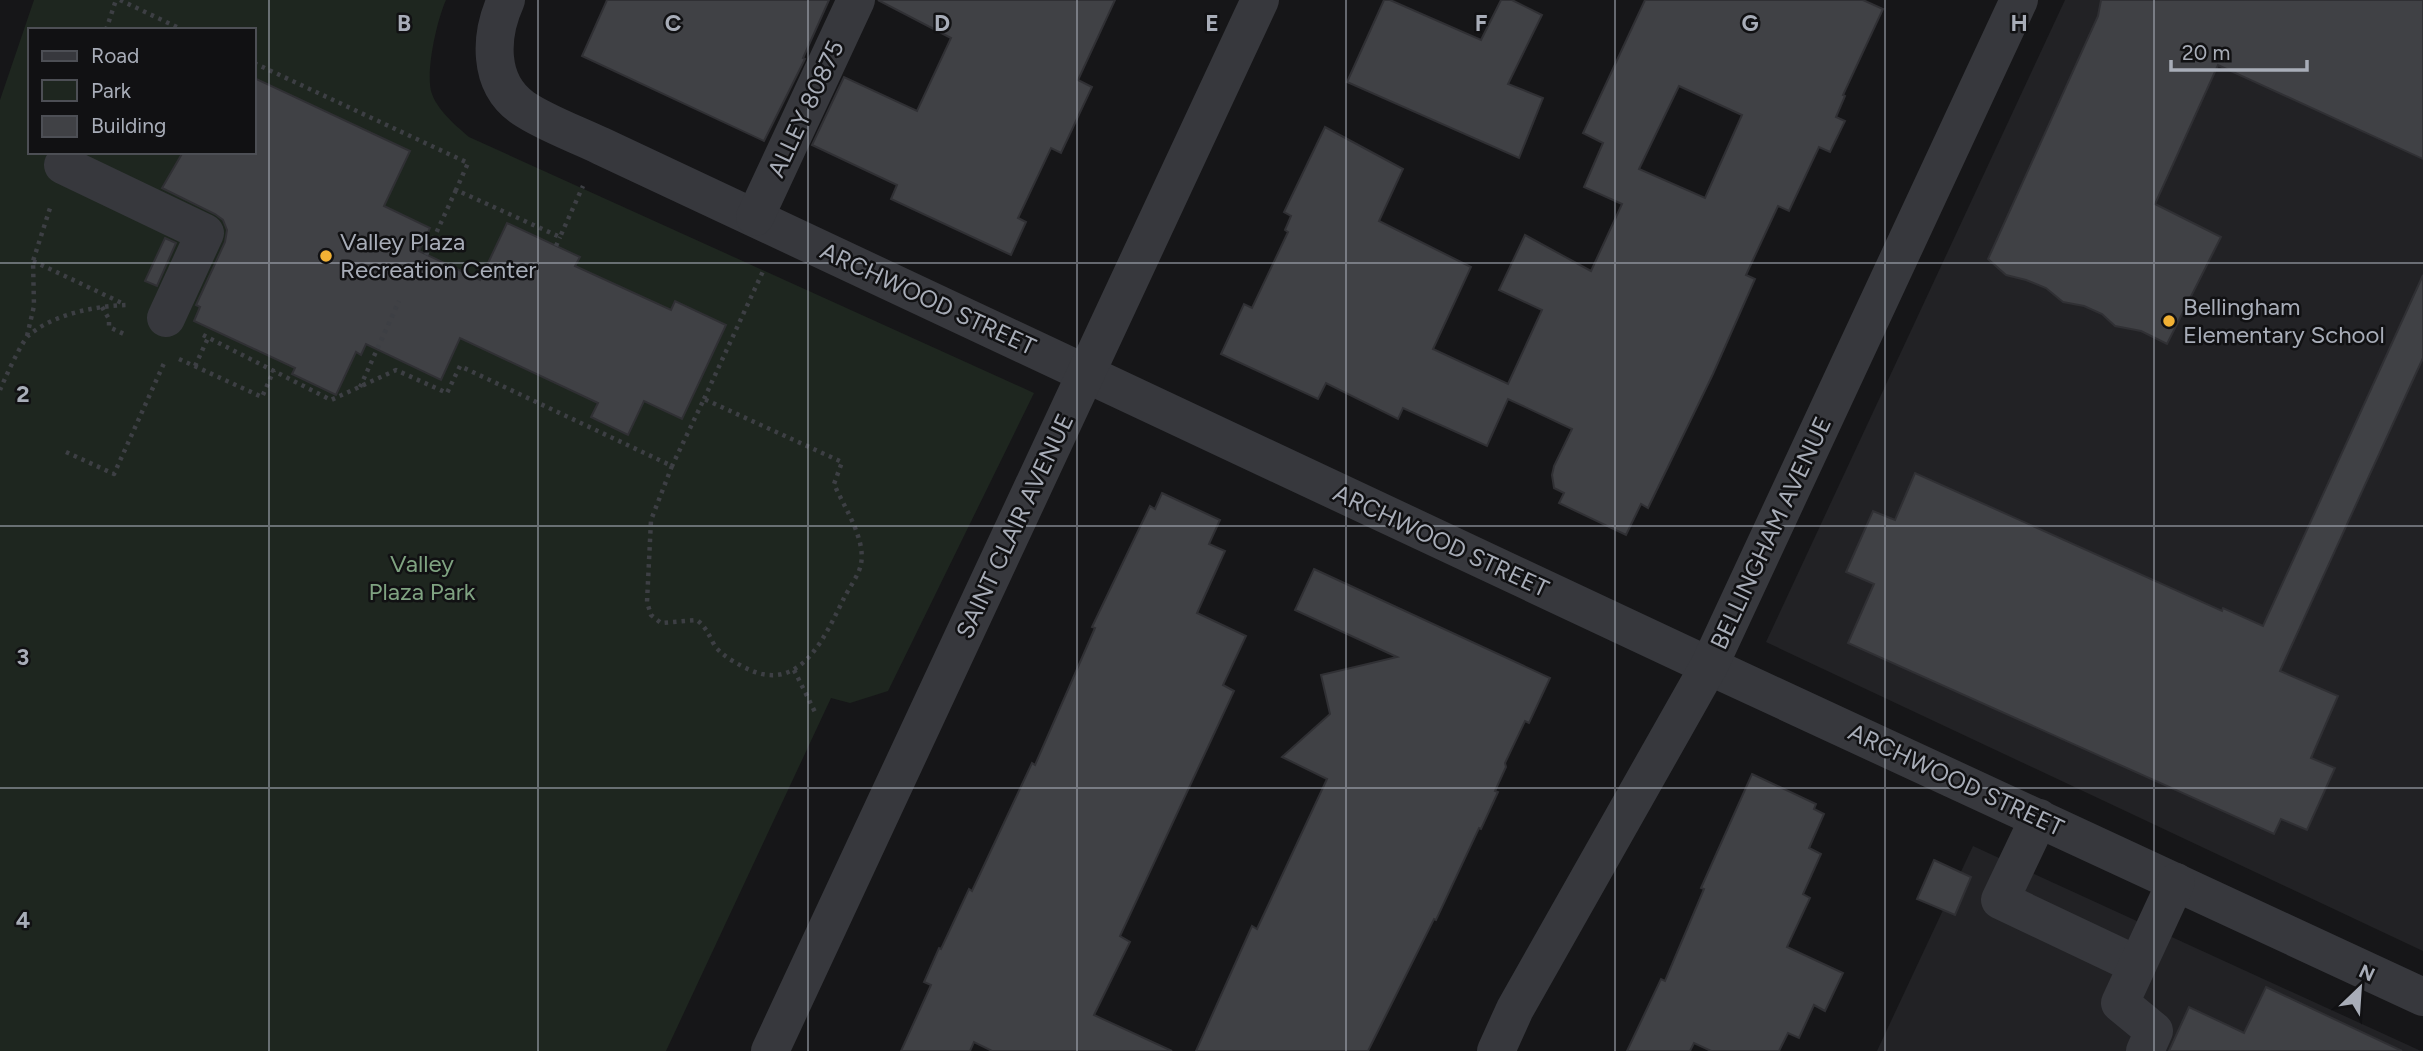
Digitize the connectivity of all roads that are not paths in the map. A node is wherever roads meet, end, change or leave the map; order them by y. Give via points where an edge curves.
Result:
1 (506, 0) edge
2 (856, 0) edge
3 (1260, 0) edge
4 (2019, 0) edge
5 (63, 165) road end
6 (769, 224) junction
7 (166, 318) road end
8 (1086, 373) junction
9 (1709, 666) junction
10 (2039, 818) junction
11 (2176, 882) junction
12 (2137, 965) junction
13 (2423, 997) edge
14 (770, 1051) edge
15 (1496, 1051) edge
16 (2145, 1051) edge

1 - 6 street, ARCHWOOD STREET via 497,20 493,50 508,93 523,107
2 - 6 street, ALLEY 80875
3 - 8 street, SAINT CLAIR AVENUE
4 - 9 street, BELLINGHAM AVENUE
5 - 7 street via 205,233
6 - 8 street, ARCHWOOD STREET
8 - 9 street, ARCHWOOD STREET
8 - 14 street, SAINT CLAIR AVENUE
9 - 10 street, ARCHWOOD STREET
9 - 15 street, BELLINGHAM AVENUE via 1515,1009
10 - 11 street, ARCHWOOD STREET
10 - 12 street via 2000,900
11 - 12 street
11 - 13 street, ARCHWOOD STREET
12 - 16 street via 2120,1003 2154,1031

